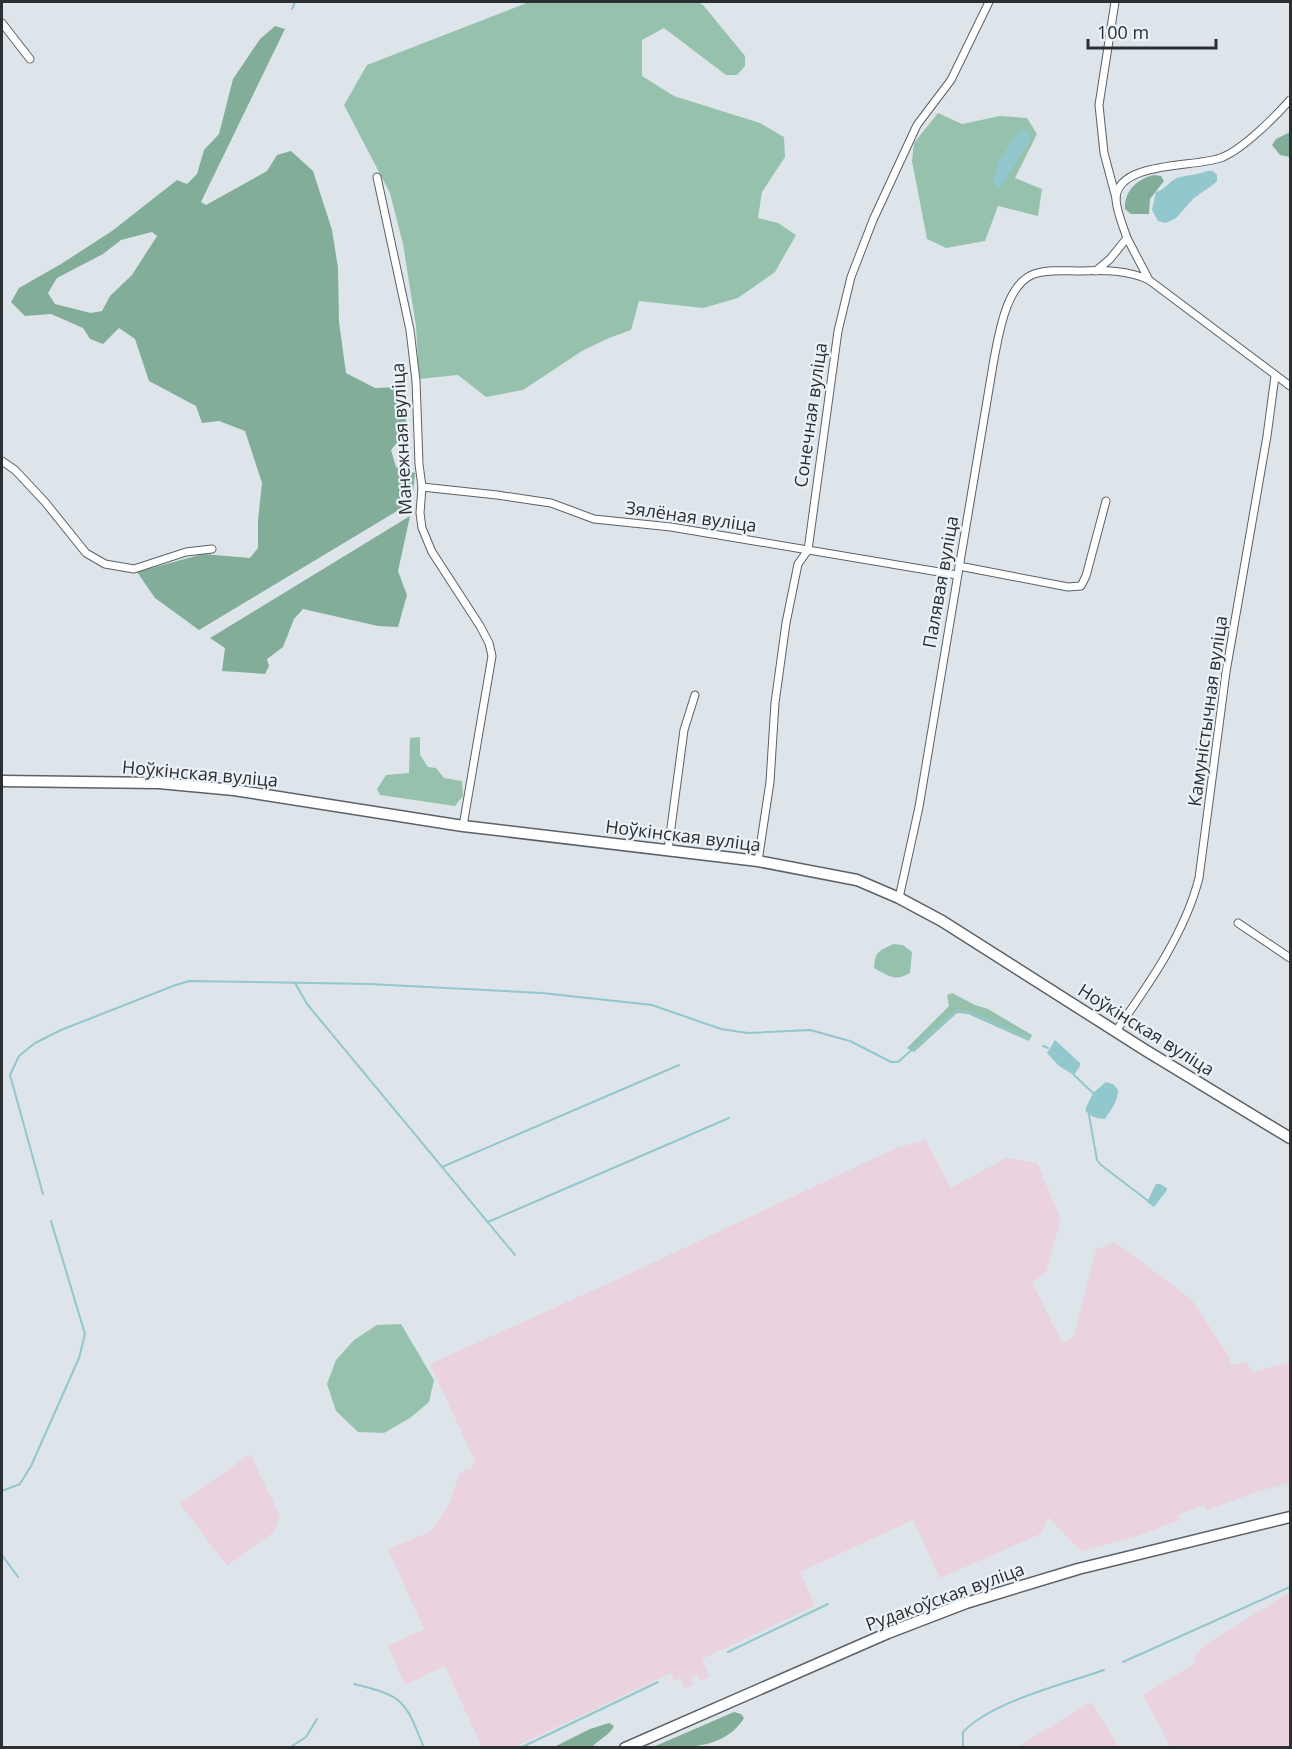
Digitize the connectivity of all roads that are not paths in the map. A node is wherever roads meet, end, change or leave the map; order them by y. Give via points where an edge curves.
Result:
1 (989, 2) edge
2 (1115, 2) edge
3 (2, 23) edge
4 (30, 59) dead end
5 (1290, 100) edge
6 (377, 177) dead end
7 (1116, 198) junction
8 (1126, 238) junction
9 (1096, 270) junction
10 (1149, 280) junction
11 (1275, 376) junction
12 (1290, 386) edge
13 (2, 461) edge
14 (422, 486) junction
15 (1106, 501) dead end
16 (212, 549) dead end
17 (808, 550) junction
18 (959, 566) junction
19 (957, 575) junction
20 (694, 695) dead end
21 (2, 781) edge
22 (463, 826) junction
23 (668, 850) junction
24 (758, 861) junction
25 (899, 898) junction
26 (1238, 923) dead end
27 (1290, 958) edge
28 (1116, 1030) junction
29 (1290, 1138) edge
30 (1290, 1517) edge
31 (625, 1748) edge

1 - 17 street, Сонечная вуліца via 951,80 917,124 851,277 838,331
2 - 7 street via 1099,105 1104,153
3 - 4 street
5 - 7 street via 1243,145 1223,157 1144,171 1126,181
6 - 14 street, Манежная вуліца via 410,330
7 - 8 street
8 - 9 street
8 - 10 street
9 - 10 street via 1134,273
9 - 18 street, Палявая вуліца via 1046,272 1026,278 1015,290 1001,326
10 - 11 street
11 - 12 street
11 - 28 street, Камуністычная вуліца via 1226,672 1196,888 1173,941
13 - 16 street via 23,478 86,553 105,564 134,569 186,552
14 - 17 street, Зялёная вуліца via 551,503 594,519
14 - 22 street, Манежная вуліца via 422,528 432,552 480,626 492,656
15 - 18 street via 1081,586 1068,587
17 - 19 street, Зялёная вуліца
17 - 24 street, Сонечная вуліца via 798,564 786,623
18 - 19 street, Палявая вуліца
19 - 25 street, Палявая вуліца via 919,807
20 - 23 street via 684,730
21 - 22 main road, Ноўкінская вуліца via 159,783 234,790
22 - 23 main road, Ноўкінская вуліца
23 - 24 main road, Ноўкінская вуліца
24 - 25 main road, Ноўкінская вуліца via 857,880
25 - 28 main road, Ноўкінская вуліца
26 - 27 street
28 - 29 main road, Ноўкінская вуліца
30 - 31 main road, Рудакоўская вуліца via 1078,1569 966,1603

